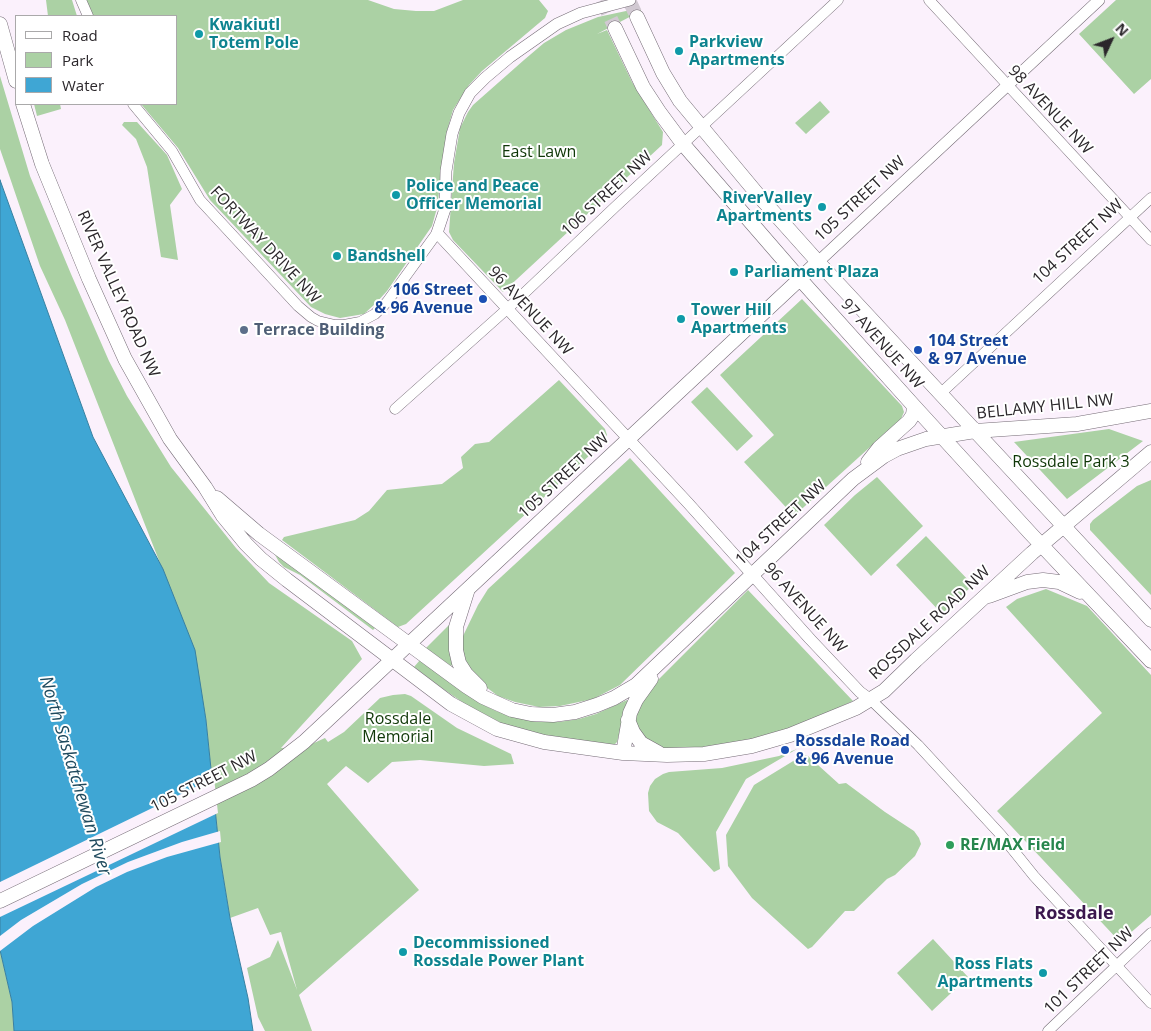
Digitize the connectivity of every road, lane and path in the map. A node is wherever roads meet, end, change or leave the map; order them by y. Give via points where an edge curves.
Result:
1 (81, 0) edge
2 (630, 0) edge
3 (838, 0) edge
4 (929, 0) edge
5 (1099, 0) edge
6 (88, 15) edge
7 (637, 17) tunnel mouth
8 (0, 24) edge
9 (615, 28) tunnel mouth
10 (15, 77) edge
11 (1007, 86) junction
12 (23, 105) edge
13 (134, 105) edge
14 (701, 127) junction
15 (683, 144) junction
16 (1151, 198) edge
17 (1130, 217) junction
18 (437, 233) junction
19 (1151, 240) edge
20 (818, 262) junction
21 (800, 279) junction
22 (506, 309) junction
23 (940, 394) junction
24 (914, 406) junction
25 (395, 409) dead end
26 (1151, 411) edge
27 (975, 431) junction
28 (942, 436) junction
29 (629, 439) junction
30 (1149, 454) edge
31 (853, 479) junction
32 (205, 488) junction
33 (1063, 526) junction
34 (1041, 546) junction
35 (752, 574) junction
36 (468, 589) junction
37 (1090, 598) junction
38 (982, 599) junction
39 (1151, 620) edge
40 (409, 644) junction
41 (392, 659) junction
42 (1151, 661) edge
43 (660, 663) junction
44 (871, 700) junction
45 (495, 703) junction
46 (628, 720) junction
47 (623, 753) junction
48 (667, 756) junction
49 (0, 901) edge
50 (1151, 933) edge
51 (1117, 965) junction
52 (1151, 1003) edge
53 (1048, 1031) edge

1 - 6 street
2 - 18 street via 581,13 557,24 510,57 470,94 459,112 452,134 446,171 445,209
3 - 14 street, 106 STREET NW
4 - 11 street, 98 AVENUE NW
5 - 11 street, 105 STREET NW
7 - 14 main road, 97 AVENUE NW via 663,73
8 - 10 main road
9 - 15 main road, 97 AVENUE NW via 643,87
11 - 17 street, 98 AVENUE NW
11 - 20 street, 105 STREET NW
12 - 32 main road, RIVER VALLEY ROAD NW via 42,164 125,358 170,439
13 - 18 street, FORTWAY DRIVE NW via 172,151 200,200 298,306 318,321 344,325 360,322 375,314
14 - 15 street, 106 STREET NW
14 - 20 main road, 97 AVENUE NW
15 - 21 main road, 97 AVENUE NW
15 - 22 street, 106 STREET NW
16 - 17 street, 104 STREET NW
17 - 19 street, 98 AVENUE NW
17 - 23 street, 104 STREET NW
18 - 22 street, 96 AVENUE NW
20 - 21 main road, 105 STREET NW
20 - 23 main road, 97 AVENUE NW
21 - 24 main road, 97 AVENUE NW
21 - 29 main road, 105 STREET NW
22 - 25 street, 106 STREET NW
22 - 29 street, 96 AVENUE NW
23 - 27 main road, 97 AVENUE NW
24 - 28 main road, 97 AVENUE NW
24 - 31 main road via 909,421 879,448
26 - 27 main road, BELLAMY HILL NW via 1077,424
27 - 28 main road, BELLAMY HILL NW
27 - 33 main road, 97 AVENUE NW
28 - 31 main road, 104 STREET NW via 897,449
28 - 34 main road, 97 AVENUE NW
29 - 35 street, 96 AVENUE NW
29 - 36 main road, 105 STREET NW
30 - 33 main road, ROSSDALE ROAD NW
31 - 35 main road, 104 STREET NW
32 - 40 main road, RIVER VALLEY ROAD NW via 259,534
32 - 41 main road, RIVER VALLEY ROAD NW via 223,516 261,559
33 - 34 main road, ROSSDALE ROAD NW
33 - 39 main road, 97 AVENUE NW
34 - 37 main road, 97 AVENUE NW
34 - 38 main road, ROSSDALE ROAD NW
35 - 43 main road, 104 STREET NW
35 - 44 street, 96 AVENUE NW via 860,692
36 - 40 main road, 105 STREET NW
36 - 45 main road via 456,627 456,650 466,674
37 - 38 main road via 1067,584 1043,580 1027,582
37 - 42 main road, 97 AVENUE NW
38 - 44 main road, ROSSDALE ROAD NW
40 - 41 main road, 105 STREET NW
40 - 45 main road
41 - 47 main road, ROSSDALE ROAD NW via 451,704 498,729 544,742
41 - 49 main road, 105 STREET NW via 304,742 269,769
43 - 45 main road via 627,690 585,710 542,715 512,710
43 - 46 main road via 636,700
44 - 48 main road, ROSSDALE ROAD NW via 790,735 752,746
44 - 51 street, 96 AVENUE NW via 918,745
46 - 47 main road
46 - 48 main road via 641,743
47 - 48 main road, ROSSDALE ROAD NW
50 - 51 street, 101 STREET NW
51 - 52 street, 96 AVENUE NW
51 - 53 street, 101 STREET NW

